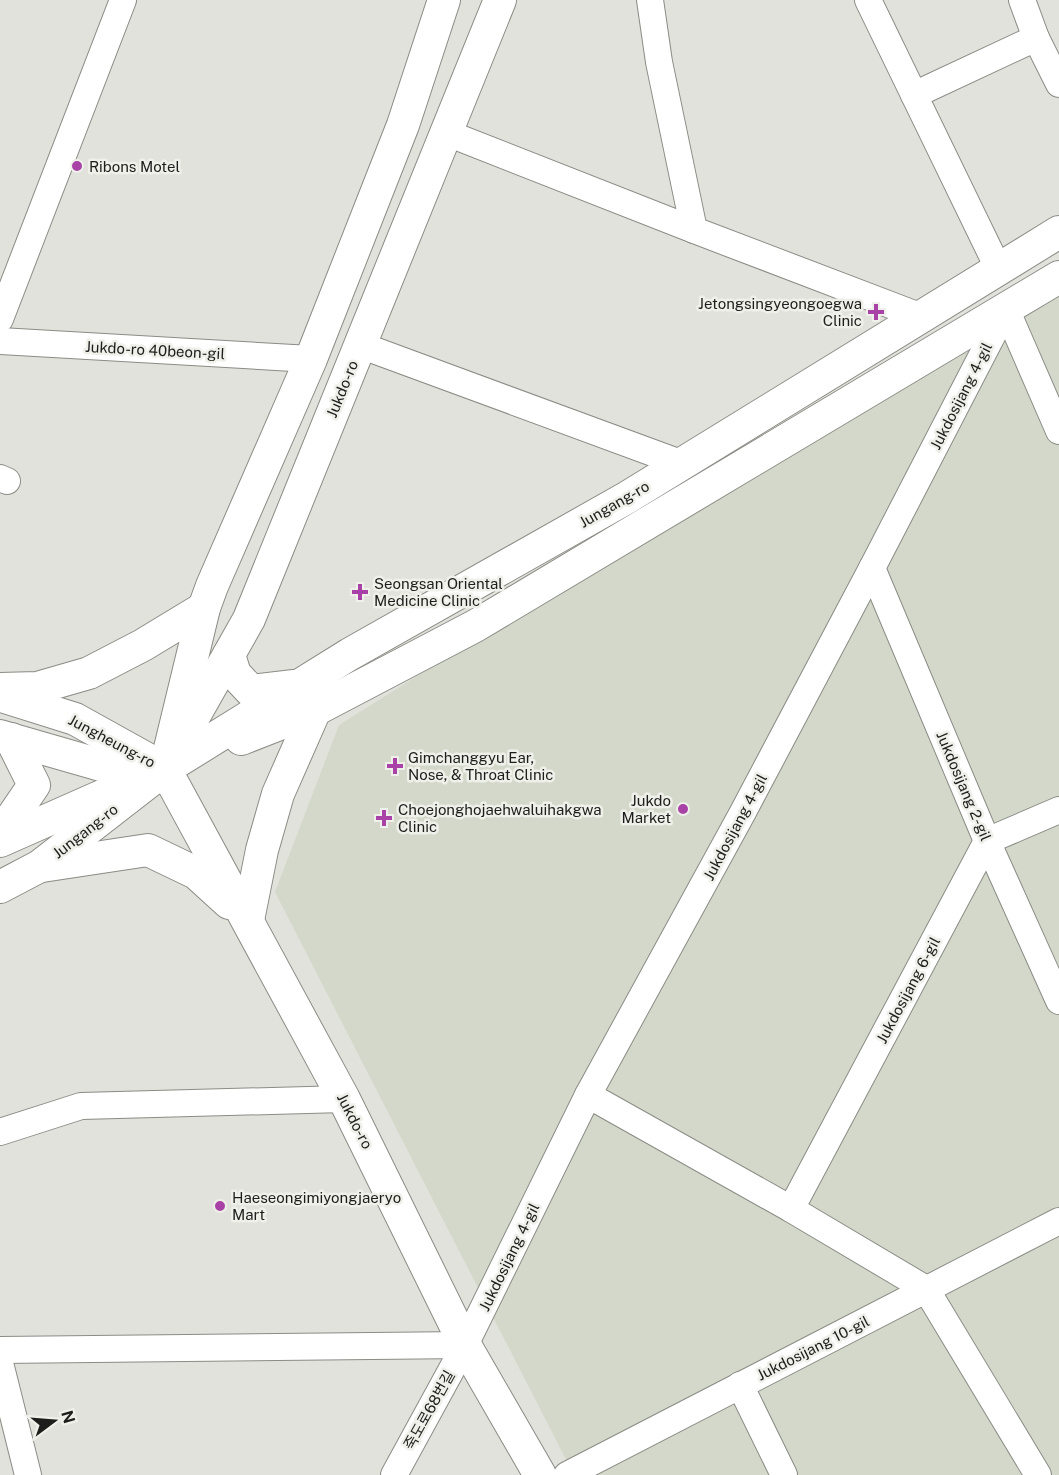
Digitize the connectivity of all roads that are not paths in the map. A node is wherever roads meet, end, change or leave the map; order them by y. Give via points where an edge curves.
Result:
1 (123, 0) edge
2 (444, 0) edge
3 (500, 0) edge
4 (650, 0) edge
5 (868, 0) edge
6 (1022, 0) edge
7 (1036, 38) junction
8 (1059, 84) edge
9 (914, 95) junction
10 (447, 133) junction
11 (694, 230) junction
12 (1059, 232) edge
13 (999, 270) junction
14 (1059, 277) edge
15 (1006, 309) junction
16 (922, 316) junction
17 (0, 319) edge
18 (0, 341) edge
19 (360, 345) junction
20 (311, 359) junction
21 (1059, 431) edge
22 (682, 464) junction
23 (872, 568) junction
24 (204, 608) junction
25 (229, 655) junction
26 (0, 689) edge
27 (0, 696) edge
28 (308, 697) junction
29 (5, 737) edge
30 (165, 769) junction
31 (1059, 810) edge
32 (0, 835) edge
33 (0, 841) edge
34 (987, 841) junction
35 (40, 867) junction
36 (0, 887) edge
37 (248, 920) junction
38 (1059, 1001) edge
39 (588, 1095) junction
40 (344, 1099) junction
41 (0, 1132) edge
42 (792, 1209) junction
43 (1059, 1221) edge
44 (926, 1289) junction
45 (465, 1345) junction
46 (0, 1350) edge
47 (0, 1364) edge
48 (740, 1385) junction
49 (28, 1475) edge
50 (394, 1475) edge
51 (540, 1475) edge
52 (567, 1475) edge
53 (784, 1475) edge
54 (1038, 1475) edge

1 - 17 street
2 - 20 main road via 403,125
3 - 10 main road, Jukdo-ro
4 - 11 street
5 - 9 street
6 - 7 street
7 - 8 street
7 - 9 street
9 - 13 street
10 - 11 street
10 - 19 main road, Jukdo-ro
11 - 16 street
12 - 13 main road, Jungang-ro
13 - 16 main road, Jungang-ro
14 - 15 main road, Jungang-ro
15 - 21 street
15 - 23 street, Jukdosijang 4-gil
15 - 28 main road, Jungang-ro via 475,626
16 - 22 main road, Jungang-ro
18 - 20 street, Jukdo-ro 40beon-gil
19 - 22 street
19 - 25 main road, Jukdo-ro via 249,619
20 - 24 main road
22 - 28 main road, Jungang-ro via 351,654
23 - 34 street, Jukdosijang 2-gil
23 - 39 street, Jukdosijang 4-gil
24 - 26 main road via 89,673 37,688
24 - 30 main road
25 - 28 main road via 234,674 251,691
25 - 30 main road, Jukdo-ro
27 - 30 main road, Jungheung-ro via 75,719
28 - 30 main road, Jungang-ro
28 - 37 main road via 262,850
29 - 30 main road, Jungheung-ro via 104,766
29 - 32 main road via 34,784
30 - 33 main road, Jungang-ro
30 - 35 main road, Jungang-ro
30 - 37 main road, Jukdo-ro
31 - 34 street
34 - 38 street, Jukdosijang 2-gil
34 - 42 street, Jukdosijang 6-gil
35 - 36 main road, Jungang-ro
35 - 37 main road via 148,850 196,873
37 - 40 main road, Jukdo-ro
39 - 42 street
39 - 45 street, Jukdosijang 4-gil
40 - 41 street via 81,1106
40 - 45 main road, Jukdo-ro
42 - 44 street
43 - 44 street, Jukdosijang 10-gil
44 - 48 street, Jukdosijang 10-gil
44 - 54 street
45 - 46 street
45 - 50 street, 죽도로68번길
45 - 51 main road, Jukdo-ro
47 - 49 street
48 - 52 street, Jukdosijang 10-gil
48 - 53 street

